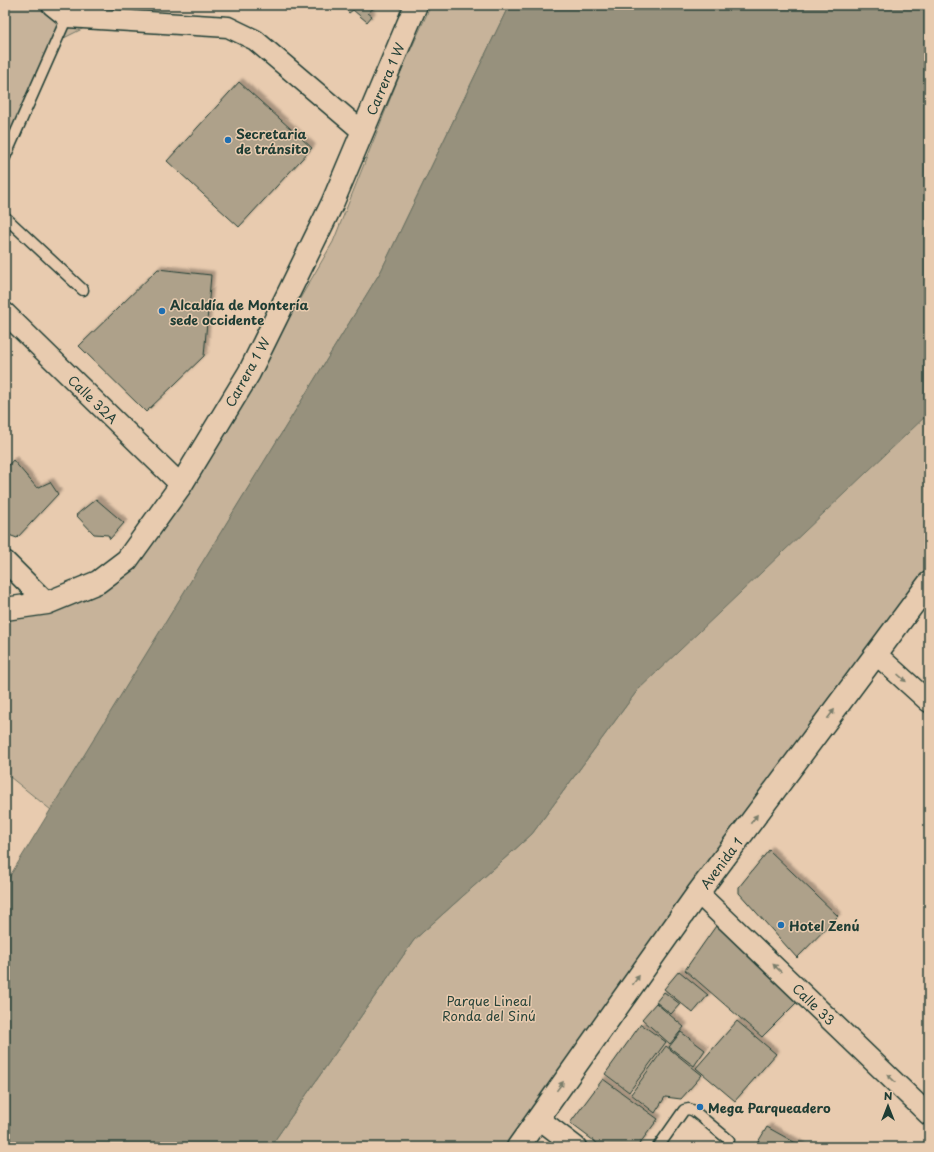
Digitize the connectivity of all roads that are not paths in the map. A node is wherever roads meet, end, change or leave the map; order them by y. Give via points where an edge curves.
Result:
1 (416, 5) edge
2 (59, 11) edge
3 (362, 131) junction
4 (5, 157) edge
5 (5, 217) edge
6 (83, 290) dead end
7 (5, 313) edge
8 (181, 485) junction
9 (5, 562) edge
10 (929, 583) edge
11 (47, 603) junction
12 (5, 609) edge
13 (876, 654) junction
14 (929, 702) edge
15 (698, 893) junction
16 (929, 1114) edge
17 (538, 1118) junction
18 (729, 1140) dead end
19 (518, 1147) edge
20 (576, 1147) edge
21 (658, 1147) edge

1 - 3 street, Carrera 1 W
2 - 3 street via 228,27 255,40
2 - 4 lane
3 - 8 street, Carrera 1 W via 332,204 248,373
5 - 6 lane
7 - 8 street, Calle 32A
8 - 11 street, Carrera 1 W via 127,560 98,582
9 - 11 street
10 - 13 street, Avenida 1
11 - 12 street, Carrera 1 W
13 -> 14 street
15 -> 13 street, Avenida 1
16 -> 15 street, Calle 33
17 -> 15 street, Avenida 1
17 - 19 street, Avenida 1
17 - 20 street
18 - 21 lane via 689,1109 684,1110

